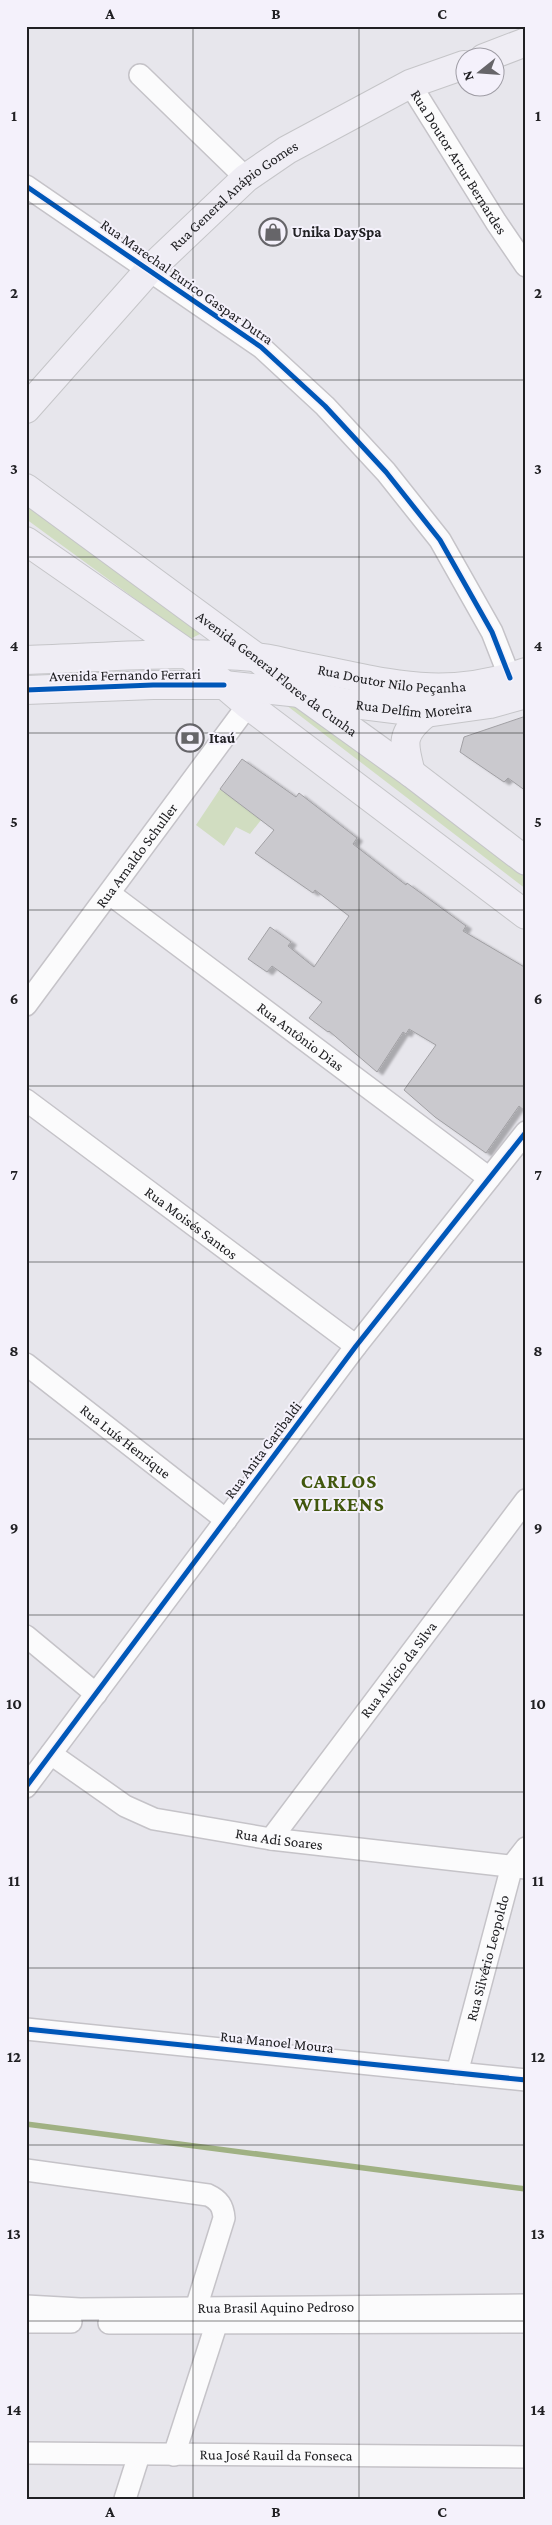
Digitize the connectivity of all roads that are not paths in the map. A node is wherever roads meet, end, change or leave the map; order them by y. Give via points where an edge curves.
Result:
1 (526, 42) edge
2 (504, 50) edge
3 (454, 69) edge
4 (140, 76) dead end
5 (410, 84) junction
6 (246, 178) junction
7 (26, 186) edge
8 (526, 266) edge
9 (149, 270) junction
10 (26, 409) edge
11 (26, 488) edge
12 (26, 541) edge
13 (187, 653) junction
14 (256, 657) junction
15 (26, 660) edge
16 (520, 681) edge
17 (224, 685) junction
18 (26, 690) edge
19 (300, 693) junction
20 (248, 705) junction
21 (426, 713) junction
22 (411, 773) junction
23 (526, 862) edge
24 (110, 894) junction
25 (526, 915) edge
26 (26, 1005) edge
27 (26, 1100) edge
28 (526, 1132) edge
29 (489, 1178) junction
30 (356, 1346) junction
31 (26, 1364) edge
32 (526, 1500) edge
33 (226, 1520) junction
34 (26, 1636) edge
35 (96, 1694) junction
36 (51, 1754) junction
37 (26, 1787) edge
38 (271, 1839) junction
39 (526, 1848) edge
40 (519, 1867) edge
41 (26, 2029) edge
42 (457, 2073) junction
43 (526, 2080) edge
44 (26, 2170) edge
45 (526, 2305) edge
46 (26, 2306) edge
47 (196, 2308) junction
48 (219, 2316) junction
49 (26, 2322) edge
50 (526, 2322) edge
51 (26, 2453) edge
52 (139, 2454) junction
53 (174, 2455) junction
54 (526, 2458) edge
55 (124, 2499) edge

1 - 2 main road
3 - 5 main road, Rua General Anápio Gomes
4 - 6 street
5 - 6 main road, Rua General Anápio Gomes via 287,150
5 - 8 street, Rua Doutor Artur Bernardes
6 - 9 main road, Rua General Anápio Gomes
7 - 9 street, Rua Marechal Eurico Gaspar Dutra
9 - 10 main road, Rua General Anápio Gomes
9 - 16 street, Rua Marechal Eurico Gaspar Dutra via 261,347 326,406 386,472 440,540
11 - 14 main road, Avenida General Flores da Cunha
12 - 13 main road
13 - 14 main road, Avenida Fernando Ferrari
13 - 15 main road, Avenida Fernando Ferrari
13 - 17 main road
14 - 16 main road, Rua Doutor Nilo Peçanha via 401,686 464,688
14 - 19 main road, Avenida General Flores da Cunha
16 - 21 main road, Rua Delfim Moreira via 490,704
17 - 18 main road, Avenida Fernando Ferrari
17 - 19 main road, Avenida Fernando Ferrari
17 - 20 main road
19 - 21 main road, Rua Delfim Moreira via 346,703
19 - 22 main road, Avenida General Flores da Cunha
20 - 24 street, Rua Arnaldo Schuller
20 - 25 main road
21 - 22 main road via 412,724 405,737
22 - 23 main road, Avenida General Flores da Cunha
24 - 26 street, Rua Arnaldo Schuller
24 - 29 street, Rua Antônio Dias
27 - 30 street, Rua Moisés Santos
28 - 29 street, Rua Anita Garibaldi
29 - 30 street, Rua Anita Garibaldi
30 - 33 street, Rua Anita Garibaldi
31 - 33 street, Rua Luís Henrique
32 - 38 street, Rua Alvício da Silva
33 - 35 street, Rua Anita Garibaldi
34 - 35 street
35 - 36 street, Rua Anita Garibaldi
36 - 37 street, Rua Anita Garibaldi
36 - 38 street, Rua Adi Soares via 139,1814 154,1820
38 - 40 street, Rua Adi Soares
39 - 40 street, Rua Silvério Leopoldo
40 - 42 street, Rua Silvério Leopoldo
41 - 42 street, Rua Manoel Moura
42 - 43 street, Rua Manoel Moura
44 - 47 street via 216,2198 223,2208 224,2218
45 - 48 street, Rua Brasil Aquino Pedroso
46 - 47 street, Rua Brasil Aquino Pedroso
47 - 48 street, Rua Brasil Aquino Pedroso
48 - 49 street, Rua Brasil Aquino Pedroso
48 - 50 street, Rua Brasil Aquino Pedroso
48 - 53 street
51 - 52 street, Rua José Rauil da Fonseca
52 - 53 street, Rua José Rauil da Fonseca
52 - 55 street
53 - 54 street, Rua José Rauil da Fonseca

